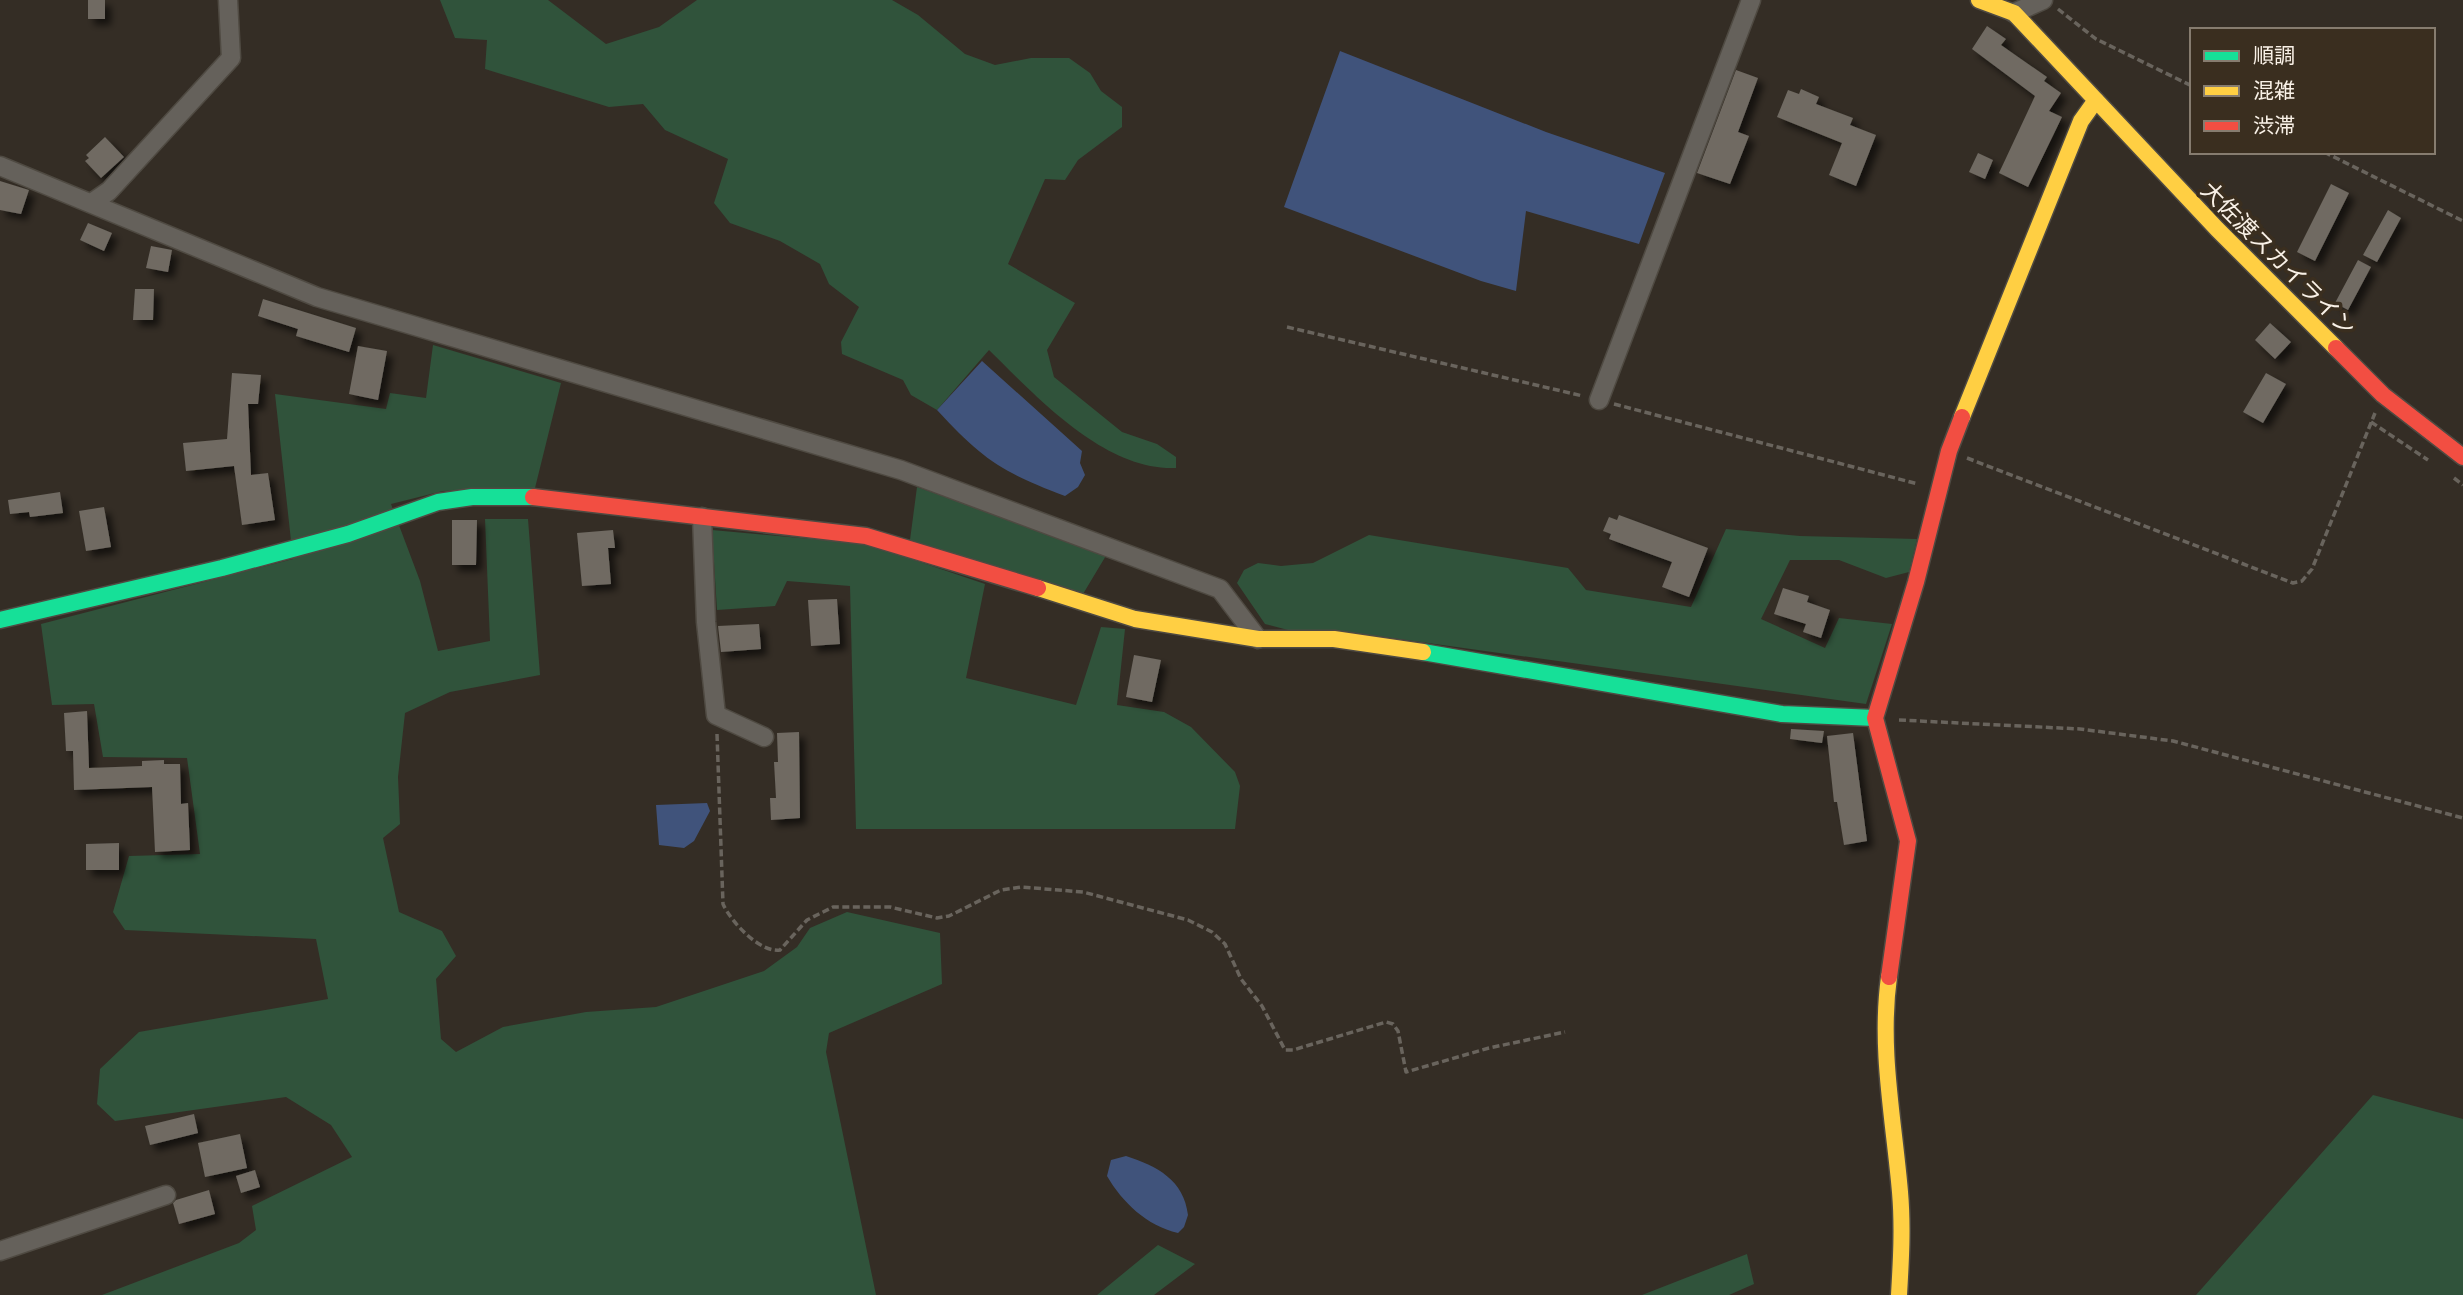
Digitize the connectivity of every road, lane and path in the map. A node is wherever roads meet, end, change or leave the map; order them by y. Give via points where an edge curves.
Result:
1 (228, 0) edge
2 (1751, 0) edge
3 (1979, 0) edge
4 (2049, 4) edge
5 (2014, 13) junction
6 (2190, 85) edge
7 (2096, 100) junction
8 (2328, 154) edge
9 (0, 166) edge
10 (93, 202) junction
11 (2463, 221) edge
12 (2383, 395) junction
13 (1599, 400) dead end
14 (2371, 422) junction
15 (1949, 451) junction
16 (2463, 457) edge
17 (2430, 461) dead end
18 (2449, 475) dead end
19 (2463, 485) edge
20 (702, 517) junction
21 (0, 620) edge
22 (1258, 639) junction
23 (716, 715) junction
24 (1875, 718) junction
25 (764, 737) dead end
26 (2463, 818) edge
27 (1565, 1032) dead end
28 (166, 1195) dead end
29 (0, 1251) edge
30 (1899, 1295) edge

1 - 10 street via 231,58 109,191
2 - 13 street
3 - 5 street, 大佐渡スカイライン
4 - 5 street
4 - 6 path via 2096,39
5 - 7 street, 大佐渡スカイライン
7 - 12 street, 大佐渡スカイライン
7 - 15 street via 2081,121
8 - 11 path
9 - 10 street
10 - 22 street via 317,297 901,470 1220,589
12 - 14 path
12 - 16 street, 大佐渡スカイライン
14 - 15 path via 2312,569 2302,581 2292,583
14 - 17 path
15 - 24 street
18 - 19 path
20 - 21 street via 529,497 472,497 438,502 348,534 222,568
20 - 22 street via 866,536 1135,620
20 - 23 street
22 - 24 street via 1334,639 1782,713
23 - 25 street
23 - 27 path via 723,904 731,918 766,949 780,950 807,920 832,907 890,907 937,918 1001,890 1050,888 1083,892 1188,920 1212,932 1225,944 1285,1050 1386,1022 1398,1031 1406,1072
24 - 26 path via 2080,729 2173,741
24 - 30 street via 1908,841 1883,1019 1900,1196
28 - 29 street

